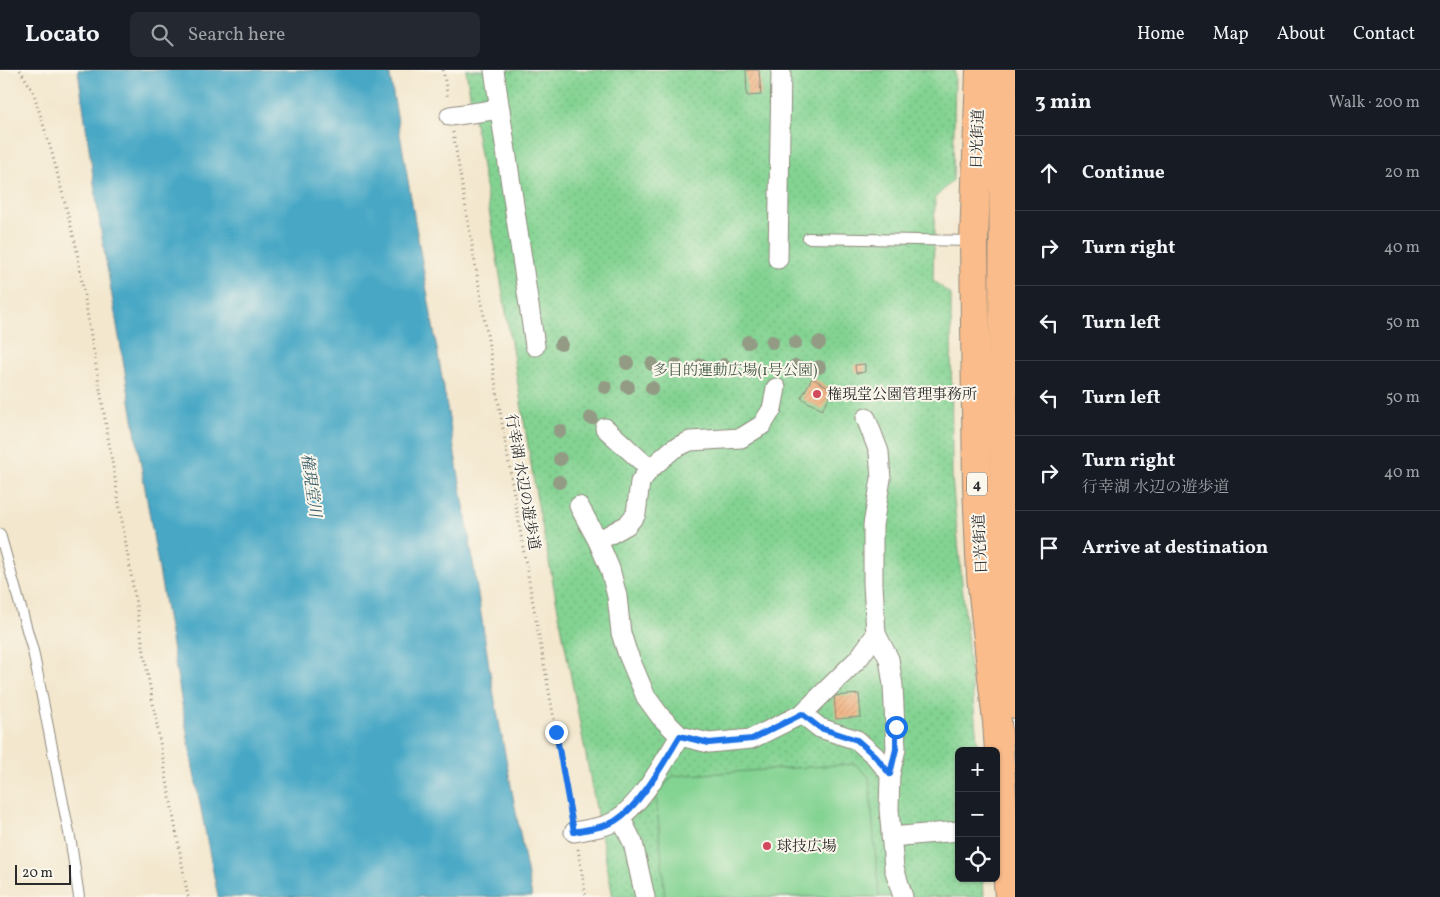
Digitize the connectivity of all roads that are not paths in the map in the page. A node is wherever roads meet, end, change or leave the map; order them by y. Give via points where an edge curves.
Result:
1 (494, 70) edge
2 (781, 70) edge
3 (980, 70) edge
4 (1004, 70) edge
5 (500, 109) junction
6 (450, 116) road end
7 (808, 238) dead end
8 (1009, 241) edge
9 (974, 242) junction
10 (778, 259) dead end
11 (535, 346) dead end
12 (776, 388) dead end
13 (866, 418) dead end
14 (605, 428) dead end
15 (650, 469) junction
16 (579, 506) dead end
17 (0, 534) edge
18 (598, 540) junction
19 (876, 634) junction
20 (1015, 704) edge
21 (802, 714) junction
22 (680, 736) junction
23 (890, 774) junction
24 (620, 817) junction
25 (955, 831) edge
26 (574, 832) road end
27 (891, 837) junction
28 (79, 897) edge
29 (645, 897) edge
30 (903, 897) edge
31 (1009, 897) edge

1 - 5 street
2 - 10 street
3 - 9 highway, 日光街道 / 4
4 - 8 highway, 日光街道 / 4
5 - 6 street
5 - 11 street
7 - 9 lane
8 - 9 street
8 - 20 highway, 日光街道 / 4 via 1003,381 1006,574
9 - 31 highway, 日光街道 / 4 via 981,576 997,722
12 - 15 street via 772,409 762,424 748,434 741,438 690,442 673,449
13 - 19 street via 879,452 881,479 873,525
14 - 15 street
15 - 18 street via 640,482 636,514 626,525
16 - 18 street
17 - 28 lane via 33,650
18 - 22 street via 615,587 627,652 646,697
19 - 21 street via 859,658
19 - 23 street via 889,660 893,685 896,749
21 - 22 street via 752,739 709,743
21 - 23 street via 820,728 857,740
22 - 24 street via 637,801
23 - 27 street
24 - 26 street via 615,822
24 - 29 street via 633,843
25 - 27 street
27 - 30 street via 894,868

